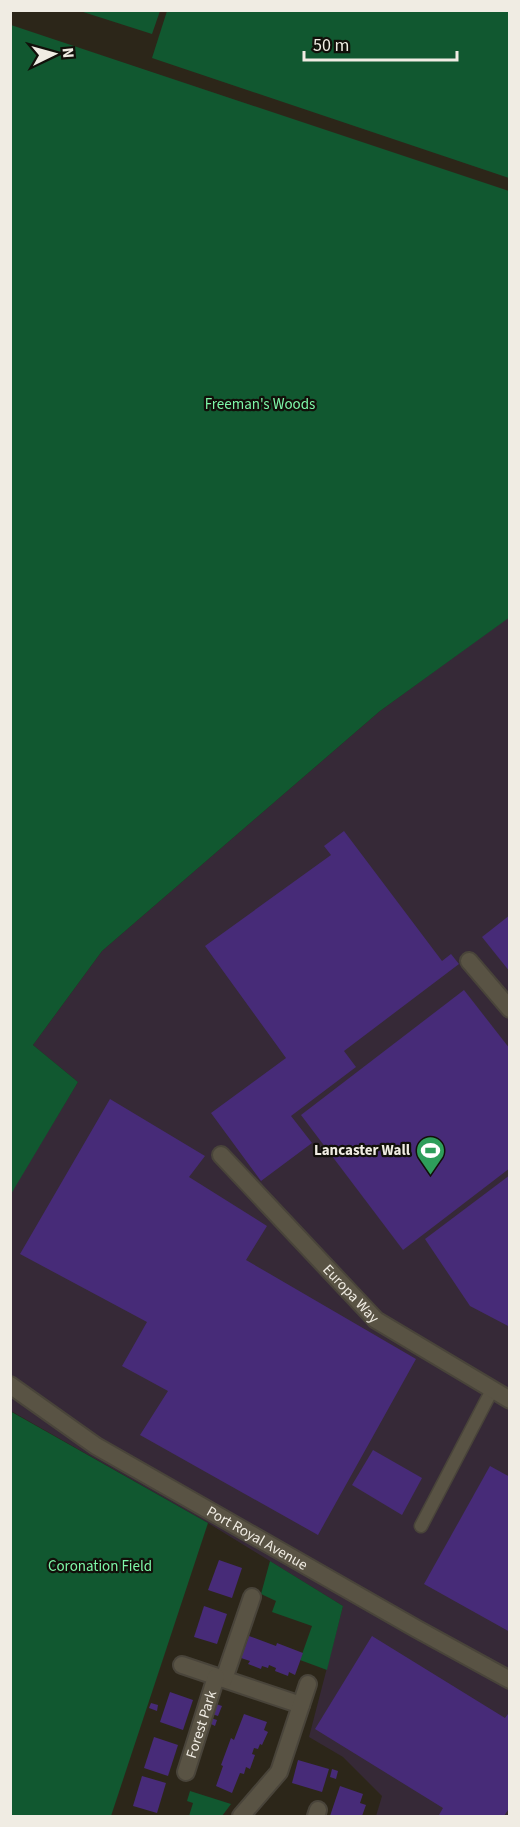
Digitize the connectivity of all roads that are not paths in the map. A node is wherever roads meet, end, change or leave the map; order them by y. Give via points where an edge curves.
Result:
1 (469, 961) dead end
2 (510, 1009) edge
3 (221, 1155) dead end
4 (10, 1385) edge
5 (492, 1390) junction
6 (510, 1400) edge
7 (421, 1526) dead end
8 (252, 1597) dead end
9 (182, 1665) dead end
10 (220, 1678) junction
11 (510, 1680) edge
12 (308, 1684) dead end
13 (301, 1705) junction
14 (186, 1772) dead end
15 (241, 1816) edge

1 - 2 street
3 - 5 street, Europa Way via 375,1320
4 - 11 street, Port Royal Avenue via 96,1446
5 - 6 street, Europa Way
5 - 7 lane
8 - 10 street, Forest Park
9 - 10 street, Forest Park
10 - 13 street, Forest Park
10 - 14 street, Forest Park
12 - 13 street
13 - 15 street via 279,1772

